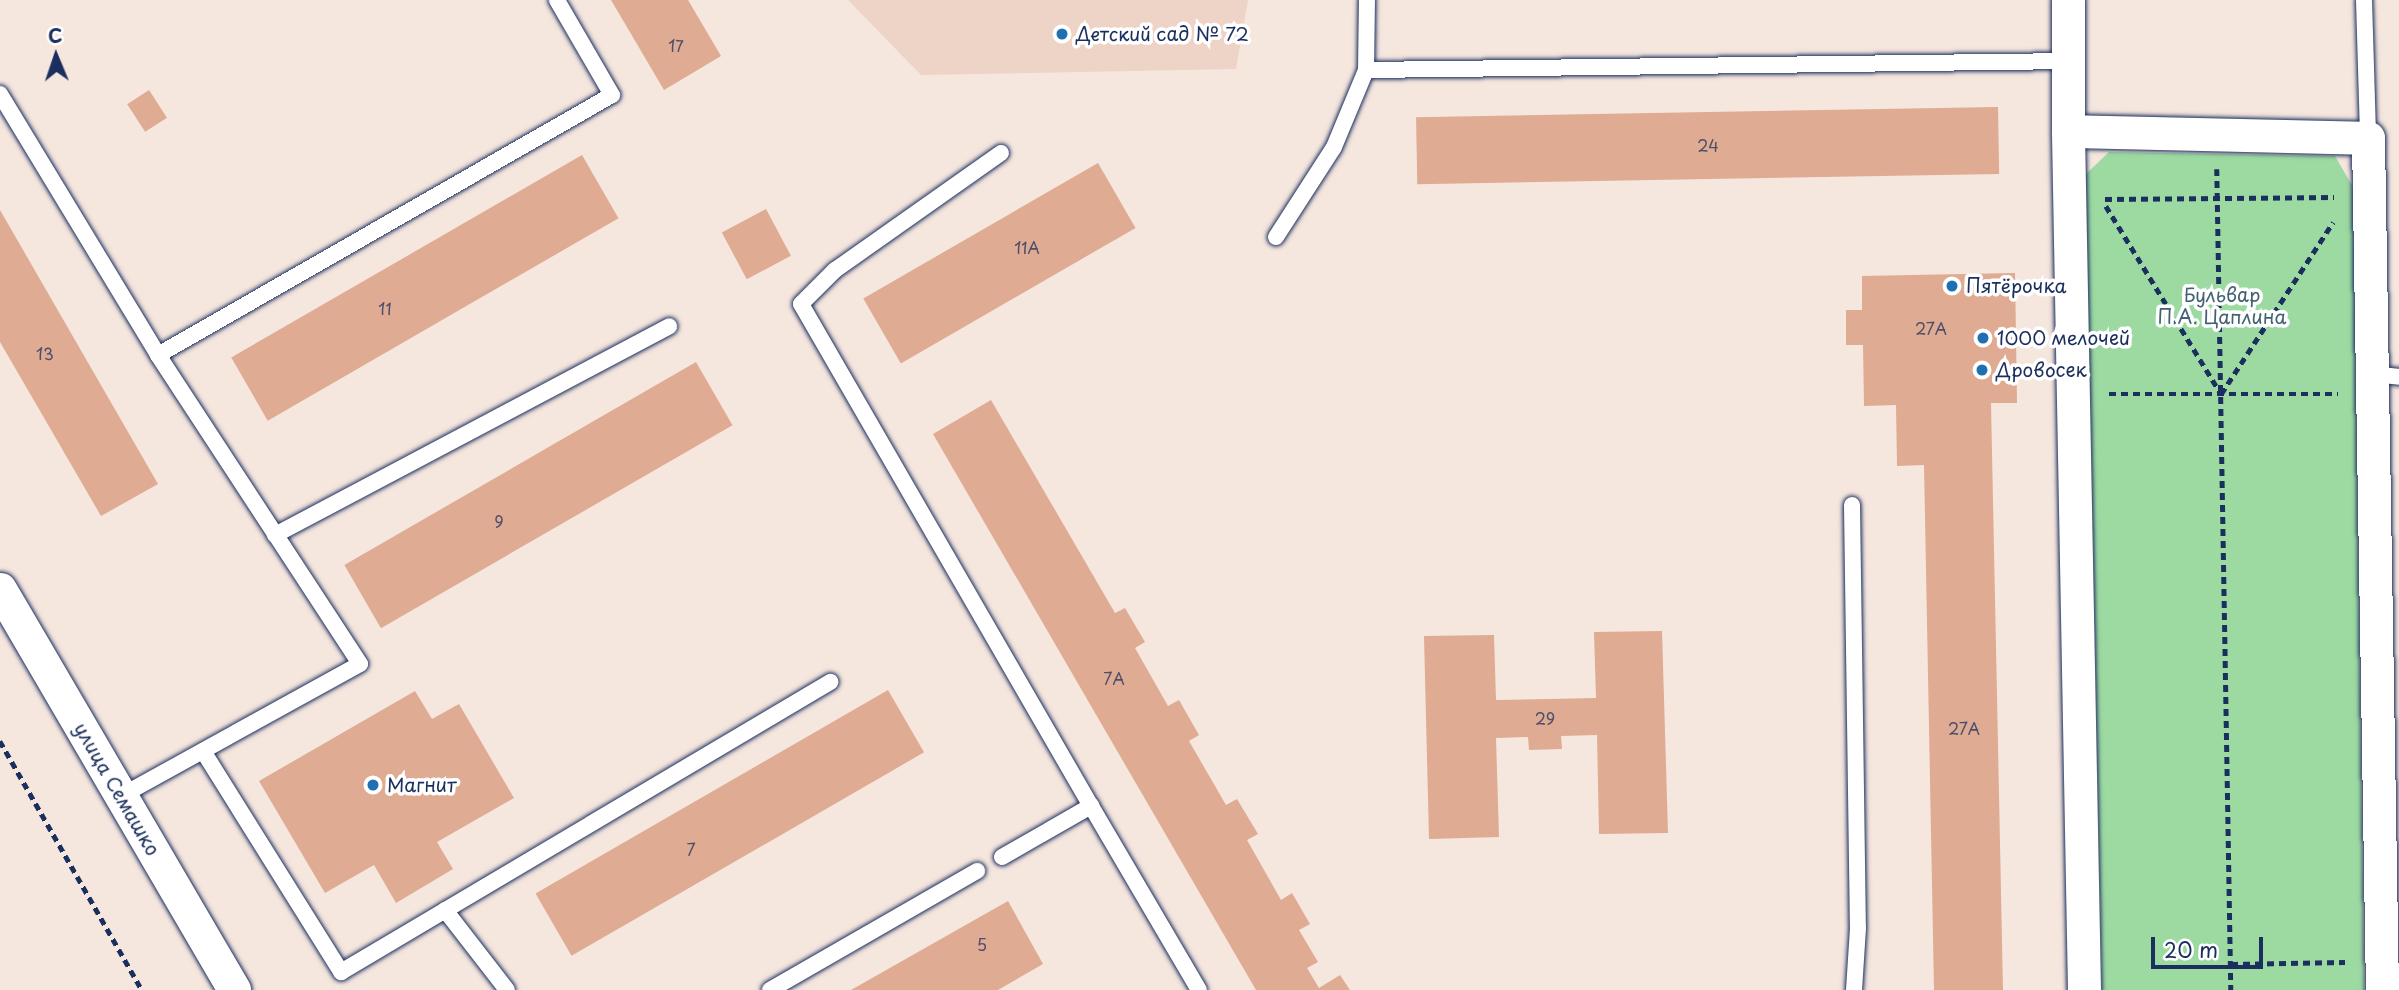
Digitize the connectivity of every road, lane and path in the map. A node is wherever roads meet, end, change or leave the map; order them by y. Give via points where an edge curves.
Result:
1 (557, 0) edge
2 (1367, 0) edge
3 (2068, 0) edge
4 (2364, 0) edge
5 (2068, 61) junction
6 (1366, 70) junction
7 (0, 94) edge
8 (2068, 131) junction
9 (2216, 135) junction
10 (2368, 138) junction
11 (1001, 153) dead end
12 (2359, 197) junction
13 (2217, 198) junction
14 (2102, 199) junction
15 (2069, 200) junction
16 (1276, 237) dead end
17 (669, 326) dead end
18 (158, 355) junction
19 (2381, 381) edge
20 (2073, 394) junction
21 (2221, 394) junction
22 (1852, 505) dead end
23 (275, 535) junction
24 (0, 589) edge
25 (830, 682) dead end
26 (0, 741) edge
27 (203, 751) junction
28 (121, 796) junction
29 (1091, 806) junction
30 (1002, 857) dead end
31 (977, 871) dead end
32 (445, 911) junction
33 (2231, 964) junction
34 (2382, 975) edge
35 (142, 990) edge
36 (234, 990) edge
37 (507, 990) edge
38 (770, 990) edge
39 (1199, 990) edge
40 (1854, 990) edge
41 (2084, 990) edge
42 (2231, 990) edge

1 - 18 lane via 612,95
2 - 6 lane
3 - 5 street
4 - 10 lane
5 - 6 lane
5 - 8 street
6 - 16 lane via 1334,147
7 - 18 lane
8 - 9 street
8 - 15 street
9 - 10 street
9 - 13 path
10 - 12 street
11 - 29 lane via 835,270 801,304
12 - 13 path
12 - 19 street
12 - 21 path
13 - 14 path
13 - 21 path
14 - 15 path
14 - 21 path
15 - 20 street
17 - 23 lane
18 - 23 lane
19 - 21 path
19 - 34 street
20 - 21 path
20 - 41 street
21 - 33 path
22 - 40 lane via 1858,928
23 - 27 lane via 360,664
24 - 28 street, улица Семашко
25 - 32 lane
26 - 35 path
27 - 28 lane
27 - 32 lane via 341,972
28 - 36 street, улица Семашко
29 - 30 lane
29 - 39 lane
31 - 38 lane
32 - 37 lane
33 - 34 path
33 - 42 path

